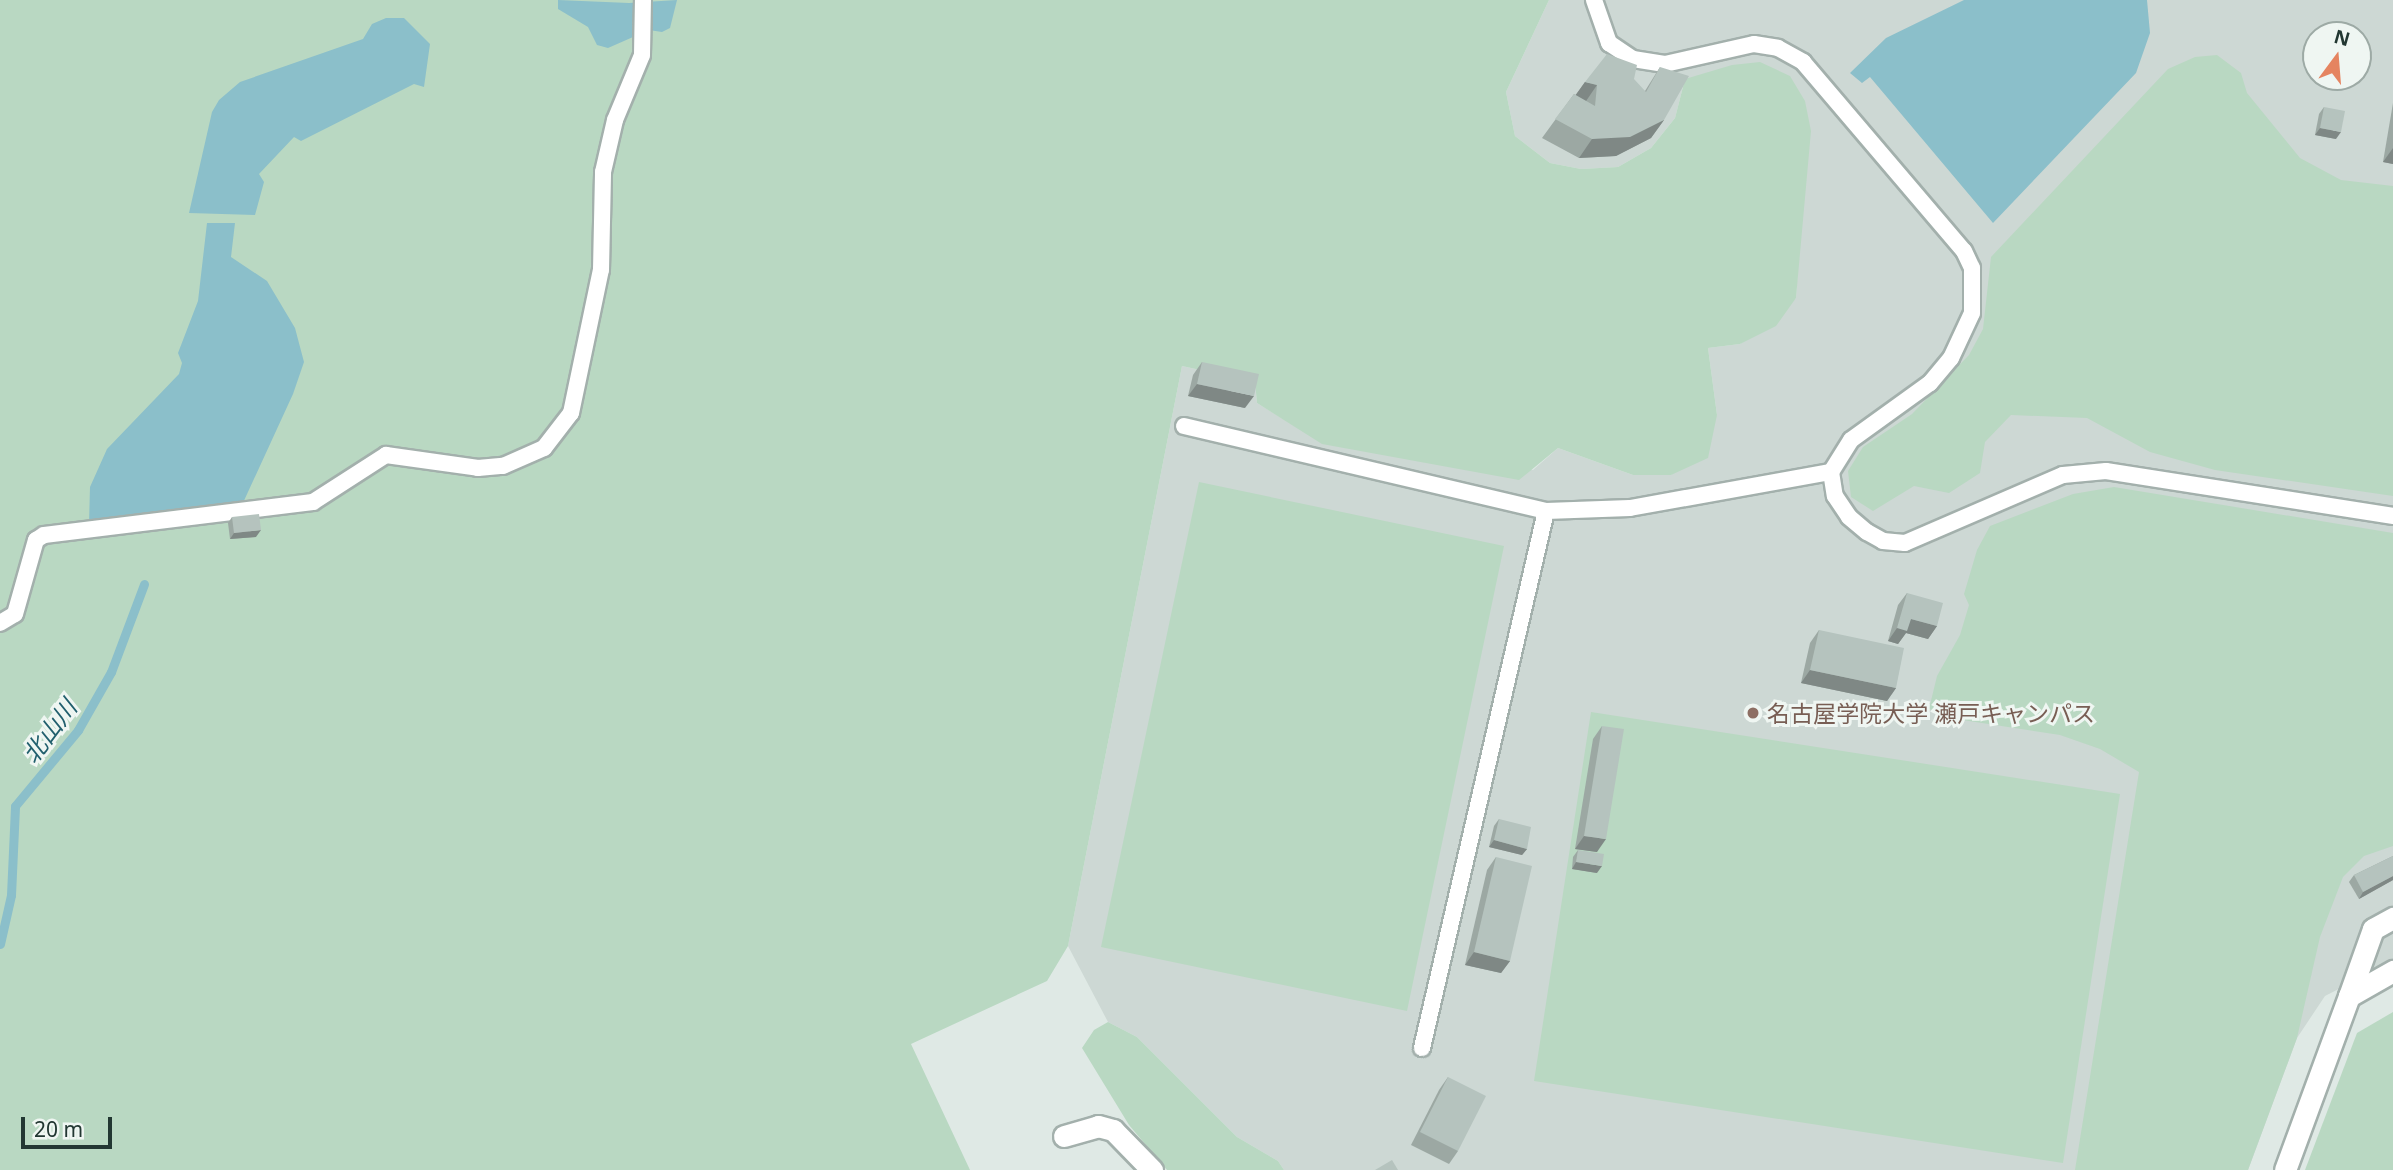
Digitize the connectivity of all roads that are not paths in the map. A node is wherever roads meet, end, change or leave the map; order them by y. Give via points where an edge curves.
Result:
1 (643, 0) edge
2 (1594, 0) edge
3 (1184, 426) dead end
4 (1831, 472) junction
5 (1546, 511) junction
6 (2393, 516) edge
7 (0, 623) edge
8 (2393, 918) edge
9 (2393, 971) edge
10 (2348, 996) junction
11 (1422, 1048) dead end
12 (1064, 1136) dead end
13 (1152, 1170) edge
14 (2285, 1170) edge

1 - 7 lane via 642,55 615,120 603,172 601,270 571,413 544,448 503,466 478,468 386,455 313,502 44,535 36,540 15,614
2 - 4 lane via 1609,43 1633,59 1665,64 1754,44 1778,48 1803,62 1964,251 1972,268 1972,313 1951,358 1930,383 1851,440
3 - 5 lane
4 - 5 lane via 1630,508
4 - 6 lane via 1835,496 1849,517 1883,541 1905,544 2063,475 2106,471
5 - 11 lane
8 - 10 street via 2372,929
9 - 10 street
10 - 14 street
12 - 13 street via 1098,1126 1113,1130

